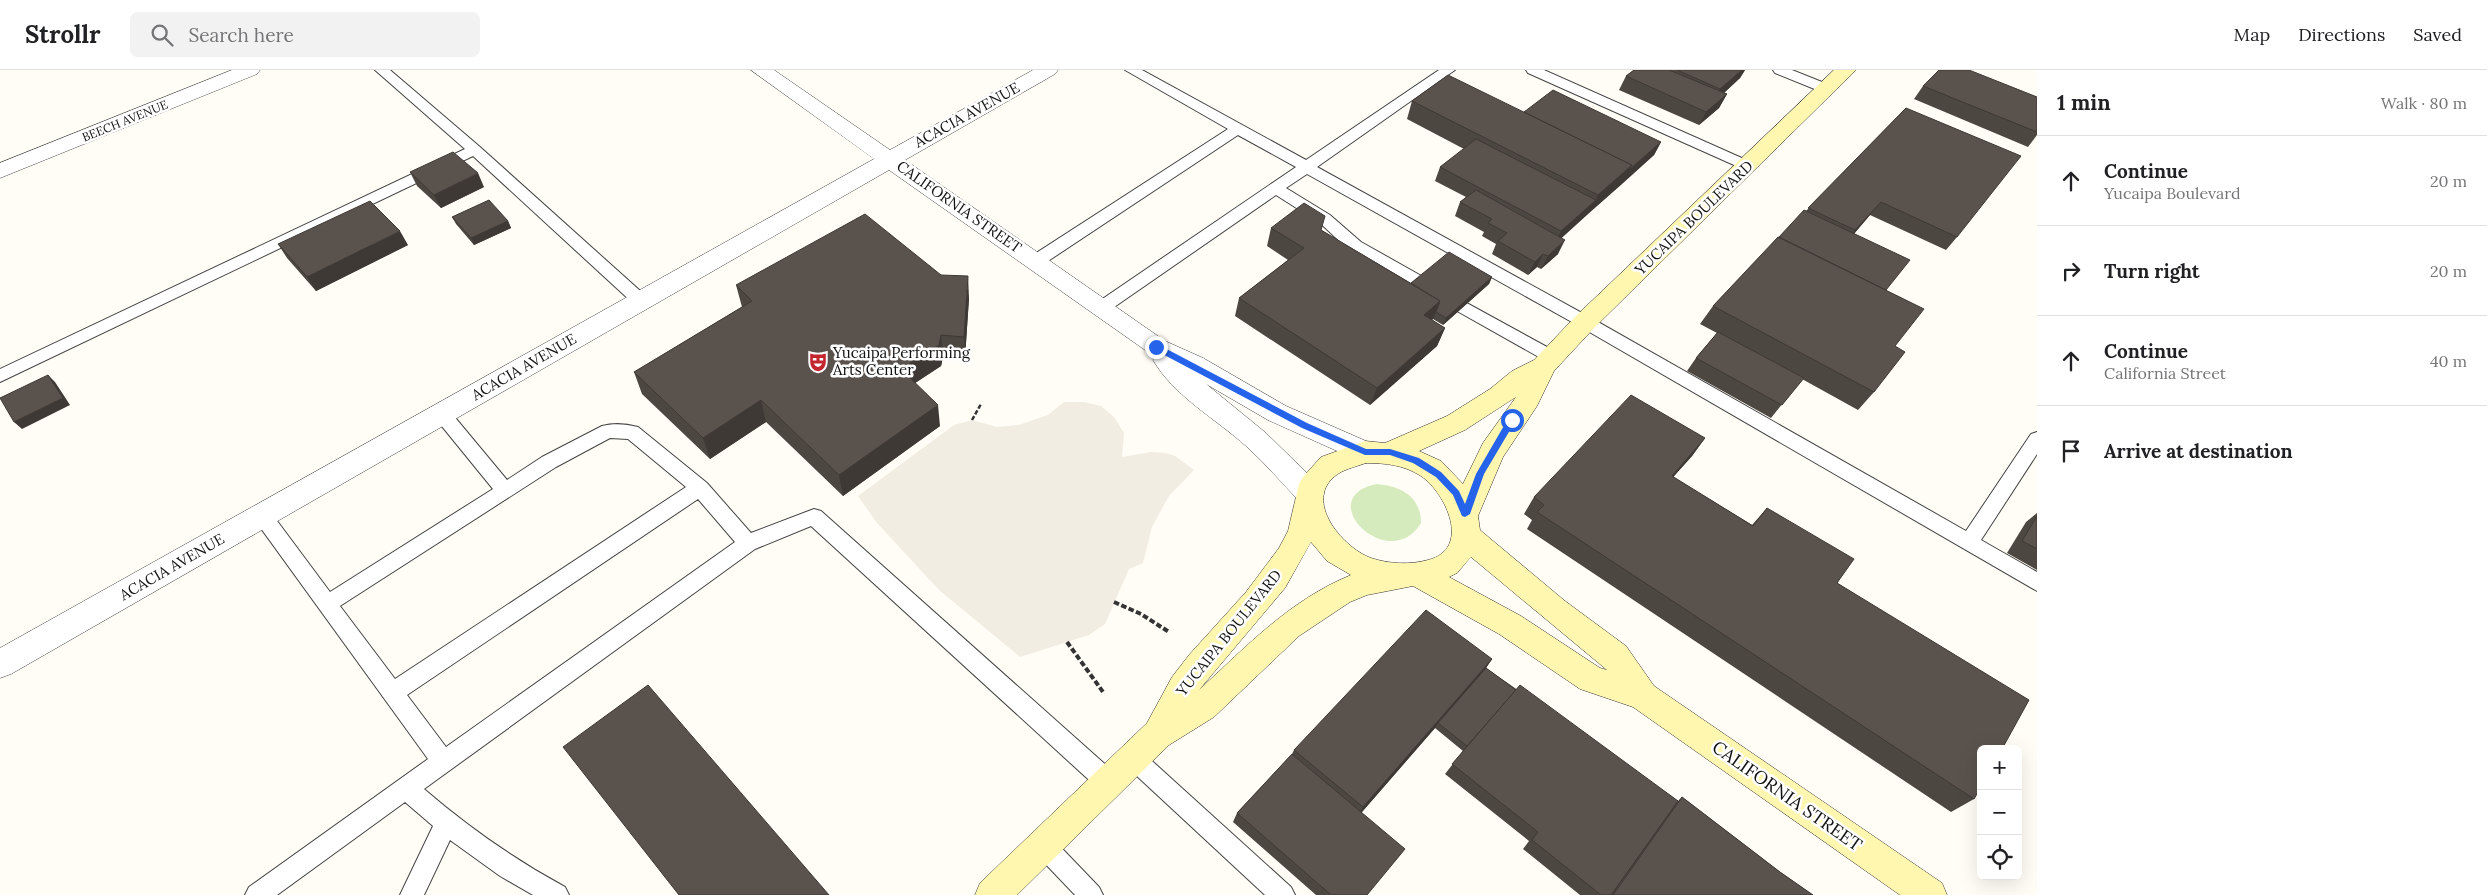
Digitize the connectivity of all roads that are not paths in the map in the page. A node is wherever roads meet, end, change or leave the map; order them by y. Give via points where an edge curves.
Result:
1 (250, 70) edge
2 (382, 70) edge
3 (761, 70) edge
4 (1048, 70) edge
5 (1132, 70) edge
6 (1448, 70) edge
7 (1532, 70) edge
8 (1780, 70) edge
9 (1846, 70) edge
10 (1827, 89) junction
11 (1238, 129) junction
12 (475, 150) junction
13 (890, 158) junction
14 (1748, 166) junction
15 (1305, 168) junction
16 (0, 171) edge
17 (1277, 189) junction
18 (1036, 261) junction
19 (1420, 282) edge
20 (641, 301) junction
21 (1464, 307) edge
22 (1101, 308) junction
23 (1585, 322) junction
24 (1156, 347) junction
25 (1547, 362) junction
26 (0, 376) edge
27 (442, 414) junction
28 (2037, 439) edge
29 (1378, 452) junction
30 (700, 488) junction
31 (505, 491) junction
32 (1309, 498) junction
33 (262, 516) junction
34 (1466, 525) junction
35 (748, 543) junction
36 (1969, 543) junction
37 (1406, 576) junction
38 (2037, 582) edge
39 (327, 604) junction
40 (0, 664) edge
41 (392, 693) junction
42 (1643, 696) junction
43 (1158, 734) junction
44 (1133, 758) junction
45 (443, 762) junction
46 (1108, 782) junction
47 (406, 788) junction
48 (446, 823) junction
49 (1043, 845) junction
50 (257, 895) edge
51 (412, 895) edge
52 (557, 895) edge
53 (992, 895) edge
54 (1091, 895) edge
55 (1283, 895) edge
56 (1930, 895) edge

1 - 16 street, BEECH AVENUE
2 - 12 lane
3 - 13 street, CALIFORNIA STREET
4 - 13 street, ACACIA AVENUE
5 - 11 lane
6 - 15 lane
7 - 14 lane
8 - 10 lane
9 - 10 main road, YUCAIPA BOULEVARD
10 - 14 main road, YUCAIPA BOULEVARD
11 - 15 lane
11 - 18 lane
12 - 20 lane
12 - 26 lane
13 - 18 street, CALIFORNIA STREET
13 - 20 street, ACACIA AVENUE
14 - 23 main road, YUCAIPA BOULEVARD
15 - 17 lane
15 - 23 lane
17 - 19 lane via 1325,219 1355,246
17 - 22 lane
18 - 22 street, CALIFORNIA STREET
20 - 27 street, ACACIA AVENUE
21 - 25 lane
22 - 24 street, CALIFORNIA STREET
23 - 25 main road, YUCAIPA BOULEVARD
23 - 36 lane
24 - 29 street, CALIFORNIA STREET via 1277,413
24 - 32 street, CALIFORNIA STREET via 1179,376 1244,428
25 - 29 main road, YUCAIPA BOULEVARD via 1456,424
25 - 34 main road, YUCAIPA BOULEVARD via 1537,386 1480,474
27 - 31 lane
27 - 33 street, ACACIA AVENUE
28 - 36 lane
29 - 32 main road via 1345,456 1328,464 1316,478
29 - 34 main road via 1416,461 1439,474 1456,493
30 - 31 lane via 632,432 608,431 549,462
30 - 35 lane
30 - 41 lane
31 - 39 lane
32 - 37 main road via 1313,523 1338,554 1368,571
32 - 43 main road, YUCAIPA BOULEVARD via 1306,521 1291,555 1268,588 1182,687
33 - 39 lane
33 - 40 street, ACACIA AVENUE
34 - 37 main road via 1460,550 1450,561 1436,570
34 - 42 main road, CALIFORNIA STREET via 1554,610 1615,656
35 - 45 lane
35 - 46 lane via 814,517
36 - 38 lane
37 - 42 main road, CALIFORNIA STREET via 1510,625 1591,679
37 - 43 main road, YUCAIPA BOULEVARD via 1364,583 1319,605 1288,627 1203,707
39 - 41 lane
41 - 45 lane
42 - 56 main road, CALIFORNIA STREET
43 - 44 main road, YUCAIPA BOULEVARD
44 - 46 main road, YUCAIPA BOULEVARD
44 - 55 lane
45 - 47 lane
46 - 49 main road, YUCAIPA BOULEVARD
47 - 48 lane
47 - 50 lane
48 - 51 lane
48 - 52 lane via 508,868
49 - 53 main road, YUCAIPA BOULEVARD
49 - 54 lane

